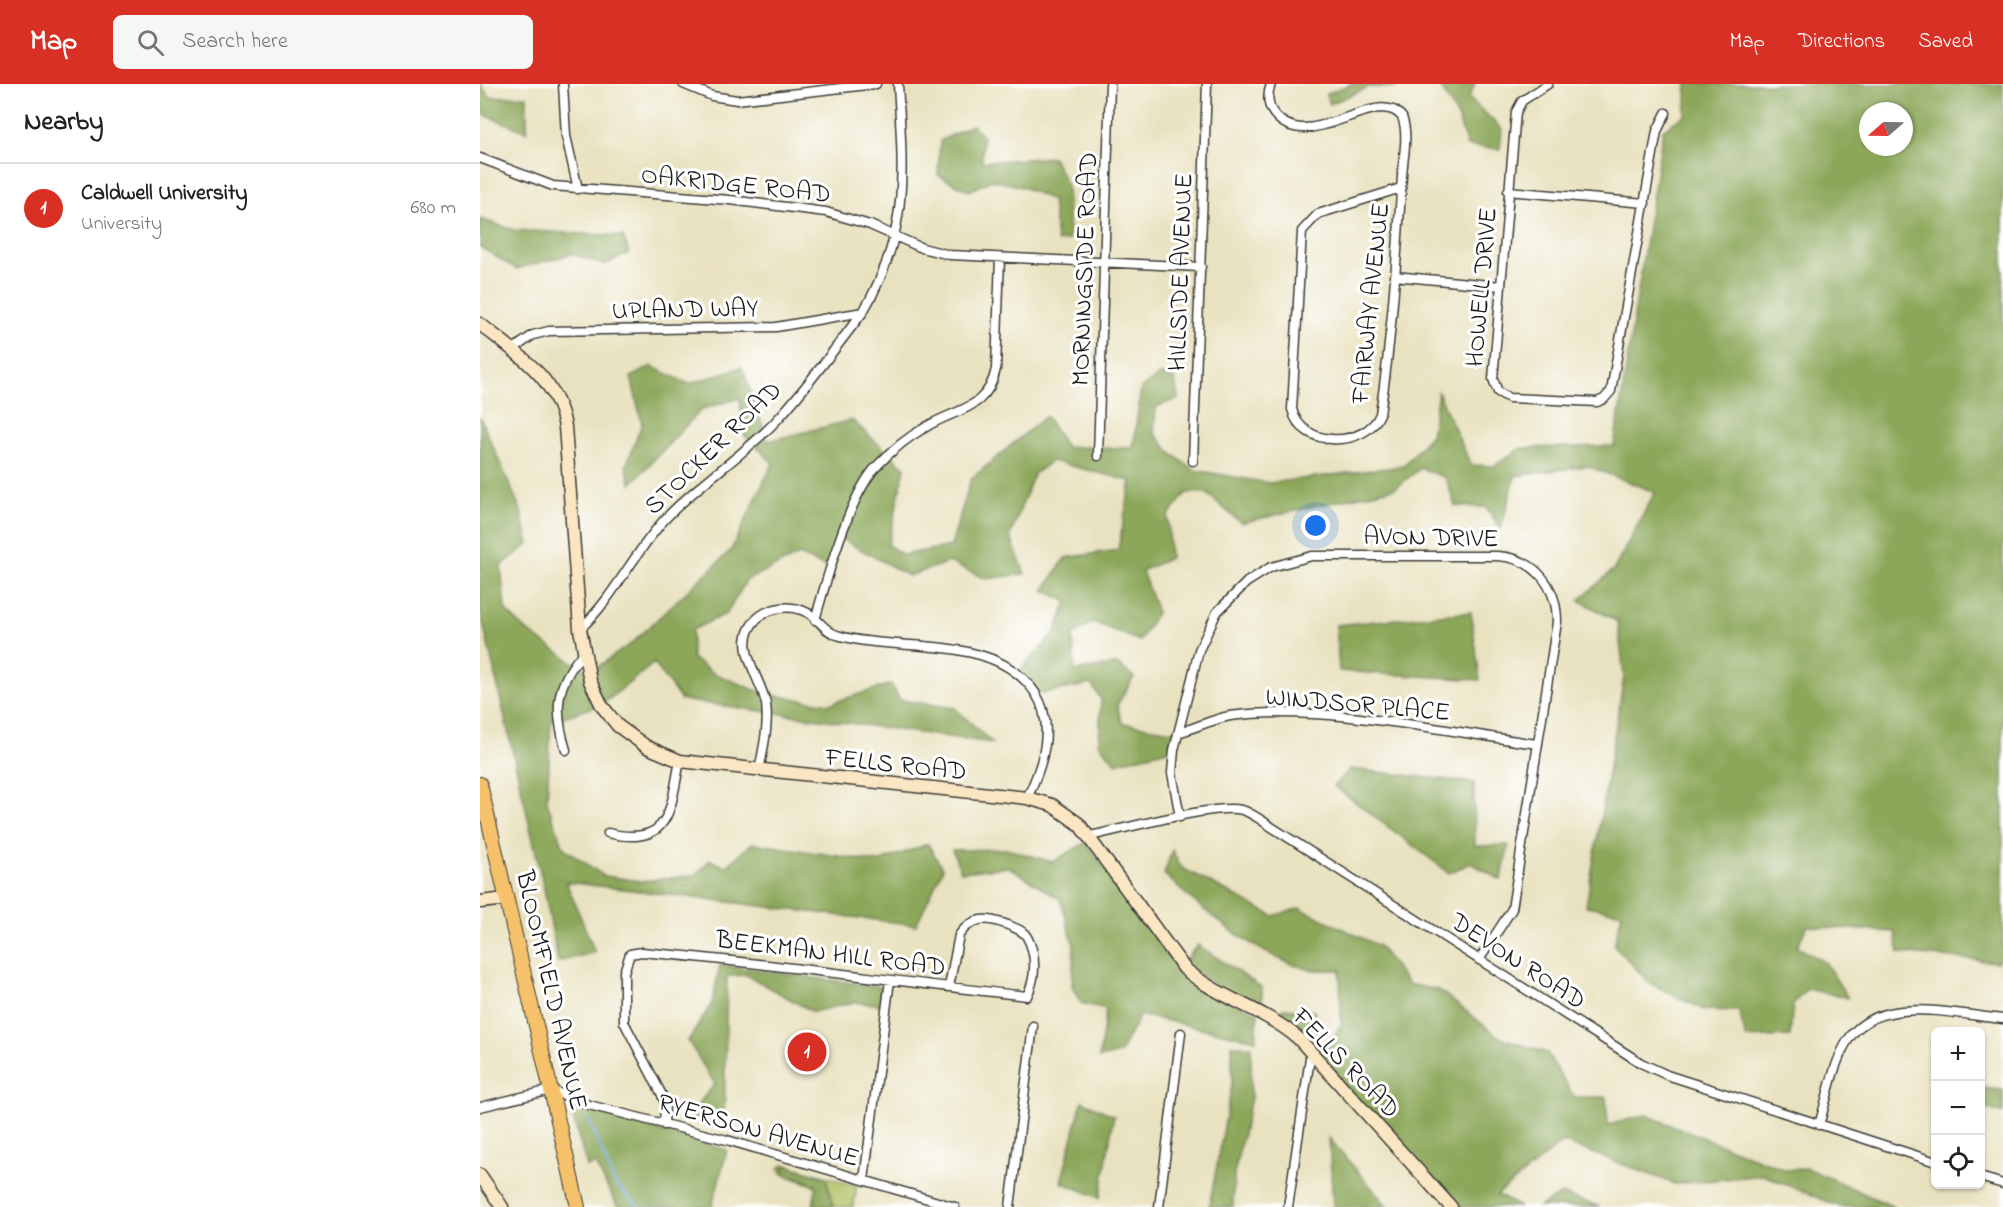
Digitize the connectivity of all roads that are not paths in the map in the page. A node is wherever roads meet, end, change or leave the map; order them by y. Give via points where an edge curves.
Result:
1 (563, 84) edge
2 (683, 84) edge
3 (876, 84) edge
4 (898, 84) edge
5 (1110, 84) edge
6 (1207, 84) edge
7 (1271, 84) edge
8 (1548, 84) edge
9 (1382, 98) dead end
10 (1337, 110) dead end
11 (1666, 113) dead end
12 (480, 158) edge
13 (1401, 188) junction
14 (578, 189) junction
15 (1508, 191) junction
16 (1645, 203) junction
17 (894, 237) junction
18 (1000, 258) junction
19 (1104, 262) junction
20 (1201, 267) junction
21 (1394, 276) junction
22 (1501, 286) junction
23 (863, 312) junction
24 (480, 324) edge
25 (512, 350) junction
26 (1098, 456) dead end
27 (1193, 461) dead end
28 (815, 620) junction
29 (580, 629) junction
30 (583, 653) junction
31 (1178, 733) junction
32 (1537, 744) junction
33 (566, 750) dead end
34 (680, 761) junction
35 (759, 771) junction
36 (480, 784) edge
37 (1027, 798) junction
38 (1179, 817) junction
39 (608, 832) dead end
40 (1090, 836) junction
41 (507, 899) junction
42 (480, 902) edge
43 (1479, 960) junction
44 (890, 980) junction
45 (949, 987) junction
46 (2003, 1018) edge
47 (1033, 1026) dead end
48 (1181, 1033) dead end
49 (1311, 1051) junction
50 (551, 1090) junction
51 (480, 1107) edge
52 (664, 1125) junction
53 (1819, 1125) junction
54 (1931, 1161) edge
55 (480, 1175) edge
56 (1985, 1179) edge
57 (864, 1180) junction
58 (2003, 1184) edge
59 (502, 1207) edge
60 (578, 1207) edge
61 (955, 1207) edge
62 (1010, 1207) edge
63 (1159, 1207) edge
64 (1288, 1207) edge
65 (1451, 1207) edge

1 - 14 street via 566,136
2 - 3 street via 712,96 737,100
4 - 17 street, STOCKER ROAD via 903,176
5 - 19 street, MORNINGSIDE ROAD
6 - 20 street, HILLSIDE AVENUE
7 - 10 street via 1270,107 1275,116 1289,125 1305,125
8 - 15 street, HOWELL DRIVE via 1516,109
9 - 13 street, FAIRWAY AVENUE via 1396,107 1403,121
11 - 16 street, HOWELL DRIVE via 1657,131
12 - 14 street, OAKRIDGE ROAD via 542,183
13 - 21 street, FAIRWAY AVENUE
13 - 21 street, FAIRWAY AVENUE via 1318,214 1302,231 1292,404 1296,420 1312,436 1355,436 1367,432 1378,419
14 - 17 street, OAKRIDGE ROAD via 812,209 863,222
15 - 16 street
15 - 22 street, HOWELL DRIVE
16 - 22 street, HOWELL DRIVE via 1612,387 1604,399 1593,402 1509,398 1498,392 1493,380
17 - 18 street, OAKRIDGE ROAD via 938,254
17 - 23 street, STOCKER ROAD
18 - 19 street, OAKRIDGE ROAD
18 - 28 street via 996,369 992,382 976,403 926,426 874,469 850,514
19 - 20 street, OAKRIDGE ROAD
19 - 26 street, MORNINGSIDE ROAD
20 - 27 street, HILLSIDE AVENUE
21 - 22 street
23 - 25 street, UPLAND WAY via 773,327 549,331 533,335
23 - 29 street, STOCKER ROAD via 775,422 705,480 650,535
24 - 25 street, FELLS ROAD
25 - 29 street, FELLS ROAD via 544,377 562,412
28 - 35 street via 808,613 791,608 773,608 749,630 746,647 766,702 768,723
28 - 37 street via 835,635 972,653 1006,665 1025,681 1041,705 1046,734 1037,778
29 - 30 street, FELLS ROAD
30 - 33 street via 569,668 558,702
30 - 34 street, FELLS ROAD via 596,694 614,721 647,747
31 - 32 street, WINDSOR PLACE via 1228,716 1280,713 1360,719
31 - 32 street, AVON DRIVE via 1199,650 1210,624 1226,601 1258,574 1284,562 1312,556 1497,556 1522,561 1537,572 1549,586 1556,604 1557,622
31 - 38 street, AVON DRIVE via 1173,773
32 - 43 street, AVON DRIVE via 1512,909
34 - 35 street, FELLS ROAD
34 - 39 street via 669,816 663,824 638,835
35 - 37 street, FELLS ROAD
36 - 41 main road, BLOOMFIELD AVENUE
37 - 40 street, FELLS ROAD via 1061,810
38 - 40 street, DEVON ROAD
38 - 43 street, DEVON ROAD via 1229,809 1251,814
40 - 49 street, FELLS ROAD via 1184,968 1214,990 1272,1018
41 - 42 street
41 - 50 main road, BLOOMFIELD AVENUE
43 - 53 street, DEVON ROAD via 1641,1063
44 - 45 street, BEEKMAN HILL ROAD
44 - 52 street, BEEKMAN HILL ROAD via 745,961 630,954 624,972 624,1022 662,1095
44 - 57 street
45 - 45 street, BEEKMAN HILL ROAD via 1027,996 1035,958 1026,935 982,917 963,929 958,935
46 - 53 street via 1897,1011 1870,1019 1843,1048
47 - 62 street
48 - 63 street
49 - 64 street
49 - 65 street, FELLS ROAD
50 - 51 street
50 - 52 street, RYERSON AVENUE
50 - 60 main road, BLOOMFIELD AVENUE
52 - 57 street, RYERSON AVENUE
53 - 54 street, DEVON ROAD
55 - 59 street
56 - 58 street
57 - 61 street, RYERSON AVENUE

